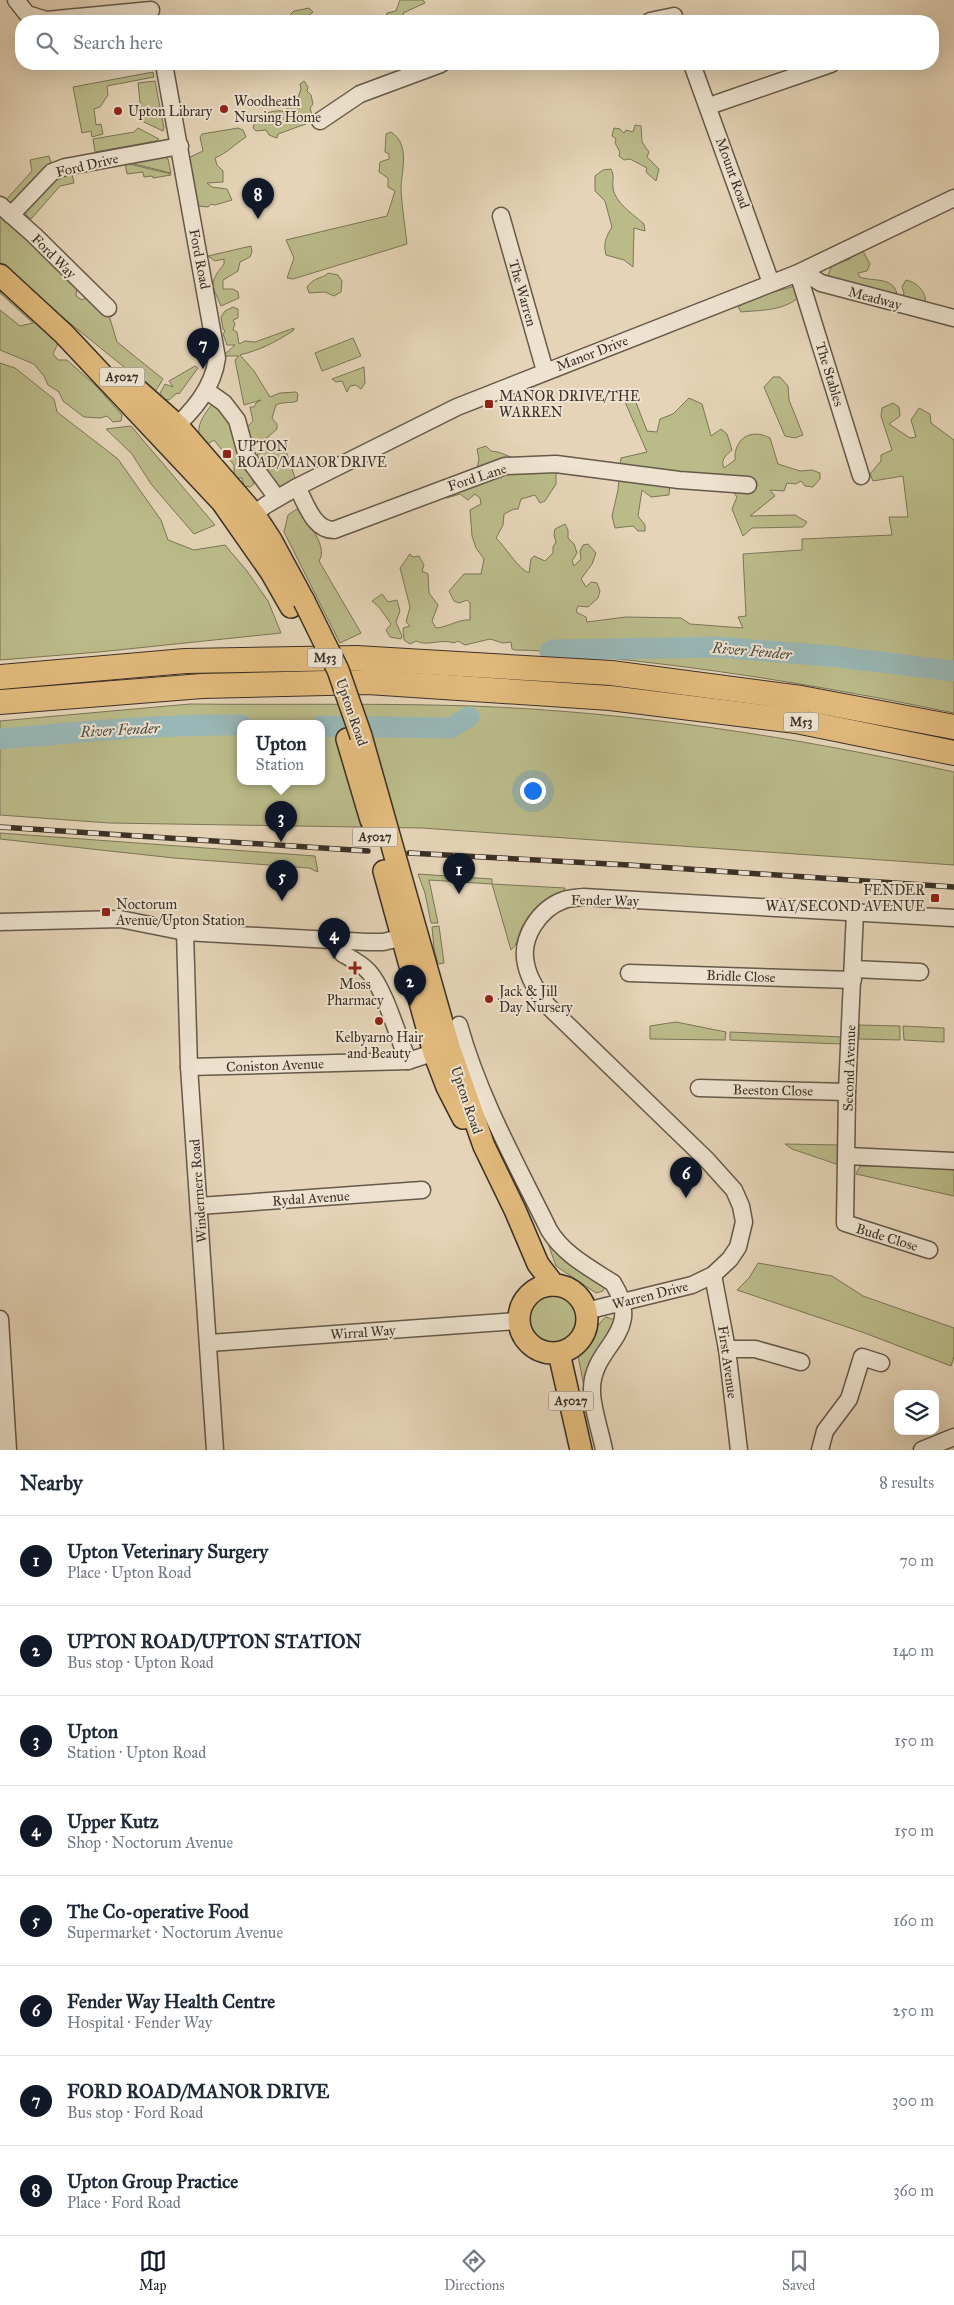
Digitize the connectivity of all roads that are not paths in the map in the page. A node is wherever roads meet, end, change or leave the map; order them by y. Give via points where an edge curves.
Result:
1 (16, 0) edge
2 (152, 10) edge
3 (30, 15) edge
4 (99, 15) edge
5 (165, 70) edge
6 (425, 70) edge
7 (694, 70) edge
8 (814, 70) edge
9 (709, 106) junction
10 (320, 121) dead end
11 (180, 146) junction
12 (954, 198) edge
13 (6, 210) edge
14 (501, 216) dead end
15 (798, 273) junction
16 (0, 275) edge
17 (771, 283) junction
18 (108, 308) dead end
19 (954, 318) edge
20 (545, 371) junction
21 (207, 391) junction
22 (170, 431) junction
23 (861, 476) dead end
24 (748, 485) dead end
25 (297, 487) junction
26 (277, 498) junction
27 (246, 520) junction
28 (0, 677) edge
29 (0, 702) edge
30 (954, 727) edge
31 (954, 753) edge
32 (855, 912) junction
33 (954, 918) edge
34 (0, 922) edge
35 (185, 932) junction
36 (409, 936) junction
37 (343, 941) junction
38 (920, 972) dead end
39 (629, 973) dead end
40 (853, 974) junction
41 (455, 1037) junction
42 (408, 1061) junction
43 (189, 1067) junction
44 (699, 1088) dead end
45 (847, 1092) junction
46 (847, 1156) junction
47 (954, 1161) edge
48 (422, 1190) dead end
49 (199, 1206) junction
50 (845, 1223) joint
51 (929, 1249) dead end
52 (714, 1275) junction
53 (545, 1287) junction
54 (622, 1302) junction
55 (586, 1311) junction
56 (0, 1319) edge
57 (518, 1321) junction
58 (208, 1343) junction
59 (727, 1349) junction
60 (559, 1353) junction
61 (801, 1362) dead end
62 (881, 1363) dead end
63 (954, 1437) edge
64 (743, 1449) edge
65 (8, 1450) edge
66 (215, 1450) edge
67 (581, 1450) edge
68 (604, 1450) edge
69 (820, 1450) edge
70 (922, 1450) edge

1 - 3 street
2 - 4 street
5 - 11 street, Ford Road
6 - 10 street via 360,94
7 - 9 street, Mount Road
8 - 9 street
9 - 17 street, Mount Road
11 - 13 street, Ford Drive via 52,172
11 - 21 street, Ford Road via 217,358
12 - 15 street, Manor Drive
13 - 18 street, Ford Way
14 - 20 street, The Warren
15 - 17 street, Manor Drive
15 - 19 street, Meadway via 821,284
15 - 23 street, The Stables
16 - 22 main road, Upton Road / A5027 via 64,334 133,385
17 - 20 street, Manor Drive
20 - 25 street, Manor Drive via 457,407
21 - 22 street, Ford Road
21 - 26 street via 224,403 237,420 248,457
22 - 27 main road, Upton Road / A5027 via 222,502
24 - 25 street, Ford Lane via 679,480 556,464 505,466 334,530 317,524
25 - 26 street, Manor Drive
26 - 27 street, Manor Drive
27 - 36 main road, Upton Road / A5027, bridge via 271,540 297,604 338,670
28 - 30 highway, M53 via 185,661 356,658 611,673 801,698
29 - 31 highway, M53 via 202,686 368,682 610,698 796,721
32 - 33 street, Fender Way
32 - 40 street, Second Avenue
32 - 52 street, Fender Way via 583,897 564,900 549,909 528,933 526,964 533,985 547,1006 646,1099 734,1190 744,1222 742,1234 730,1259
34 - 35 street via 120,918
35 - 37 street
35 - 43 street, Windermere Road
36 - 37 street via 383,942
36 - 41 main road, Upton Road / A5027
37 - 42 street via 343,954 370,972 380,990
38 - 40 street, Bridle Close
39 - 40 street, Bridle Close
40 - 45 street, Second Avenue
41 - 42 street, Coniston Avenue
41 - 53 main road, Upton Road / A5027 via 447,1087 460,1113 484,1146 515,1210
41 - 54 street via 552,1235 568,1252 613,1283
42 - 43 street, Coniston Avenue
43 - 49 street, Windermere Road
44 - 45 street, Beeston Close
45 - 46 street, Second Avenue
46 - 47 street
46 - 50 street, Second Avenue
48 - 49 street, Rydal Avenue
49 - 58 street, Windermere Road
50 - 51 street, Bude Close
52 - 54 street, Warren Drive via 692,1285
52 - 59 street, First Avenue
53 - 55 main road via 565,1287 575,1292
53 - 57 main road via 522,1303
54 - 55 street, Warren Drive
54 - 68 street via 624,1322 596,1368 592,1389
55 - 60 main road via 587,1322 581,1338
56 - 65 street
57 - 58 street, Wirral Way
57 - 60 main road via 527,1342 547,1353
58 - 66 street, Windermere Road
59 - 61 street via 755,1349
59 - 64 street, First Avenue
60 - 67 main road, A5027
62 - 69 street via 862,1357 849,1399 826,1431
63 - 70 street

